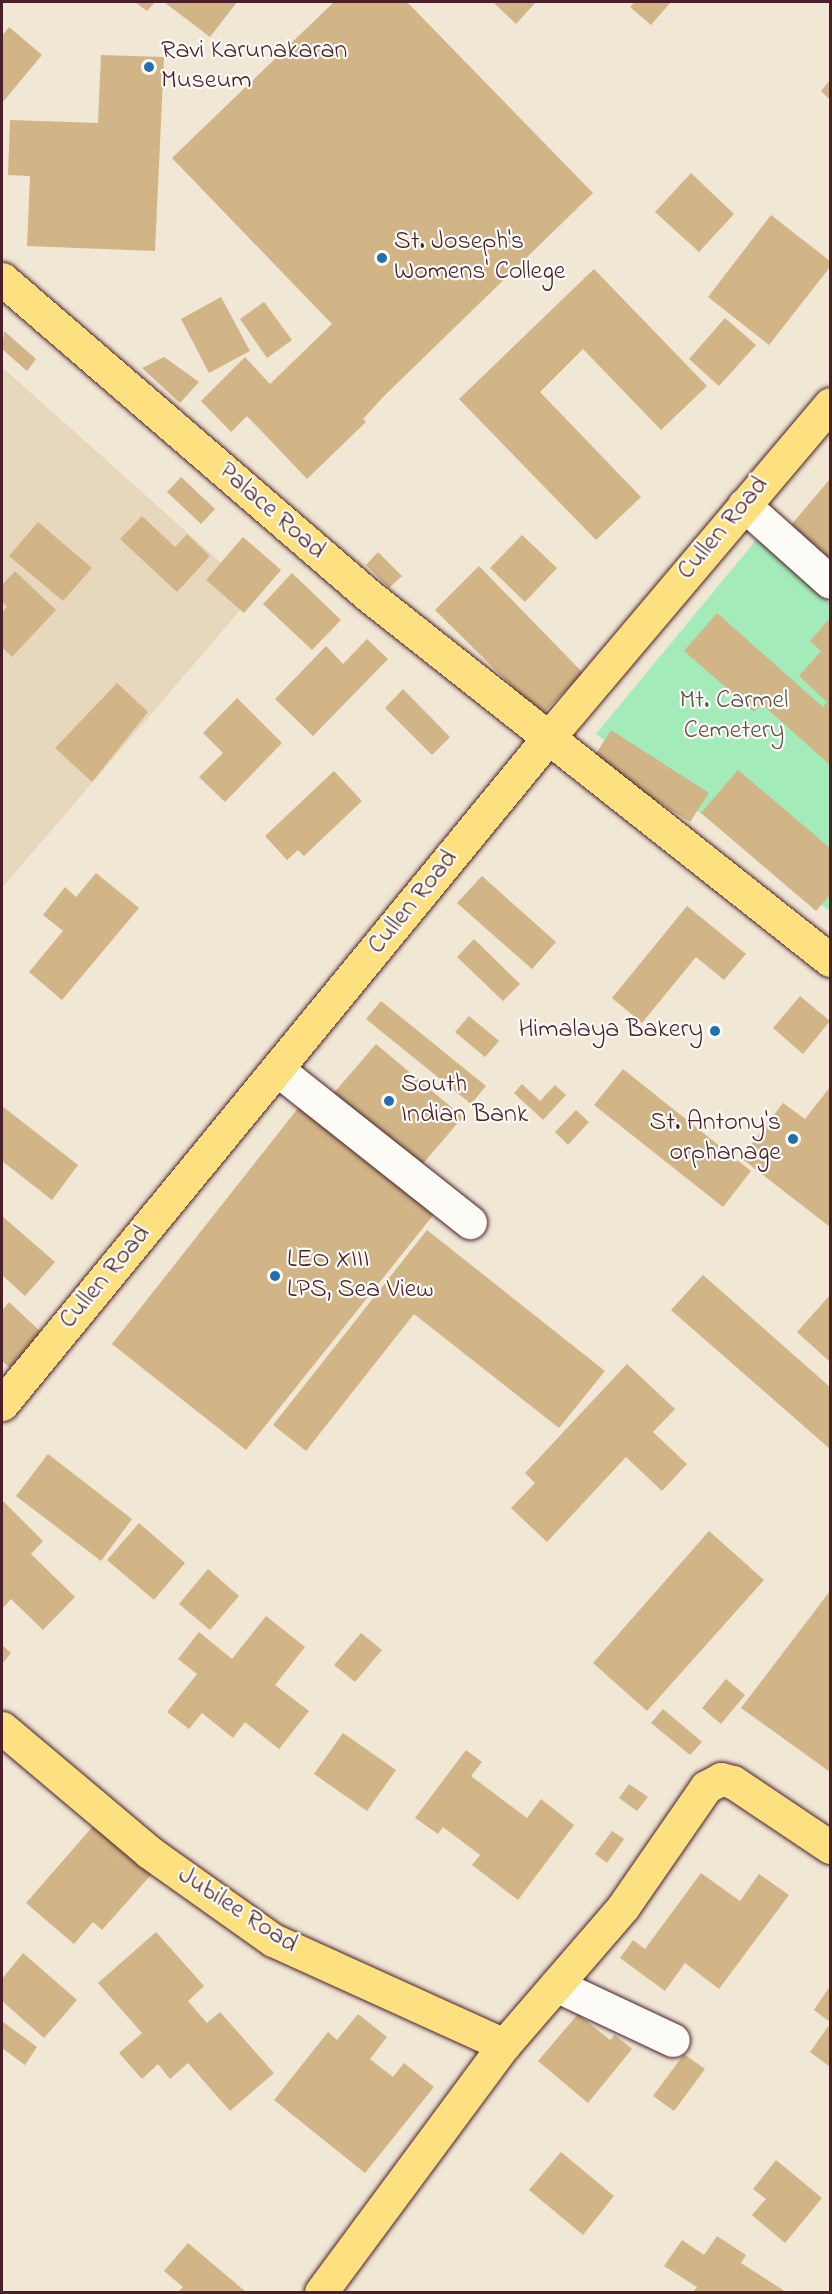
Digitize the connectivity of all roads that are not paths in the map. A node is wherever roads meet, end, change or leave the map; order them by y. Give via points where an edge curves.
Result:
1 (2, 279) edge
2 (831, 404) edge
3 (744, 505) junction
4 (831, 582) edge
5 (548, 738) junction
6 (831, 960) edge
7 (278, 1070) junction
8 (470, 1222) dead end
9 (2, 1404) edge
10 (2, 1728) edge
11 (831, 1847) edge
12 (556, 1985) junction
13 (674, 2040) dead end
14 (504, 2045) junction
15 (321, 2292) edge

1 - 5 main road, Palace Road via 368,595
2 - 3 main road, Cullen Road
3 - 4 street
3 - 5 main road, Cullen Road
5 - 6 main road, Palace Road
5 - 7 main road, Cullen Road
7 - 8 street
7 - 9 main road, Cullen Road
10 - 14 main road, Jubilee Road via 149,1852 273,1940
11 - 12 main road via 721,1779 706,1787 623,1907
12 - 13 street
12 - 14 main road
14 - 15 main road

